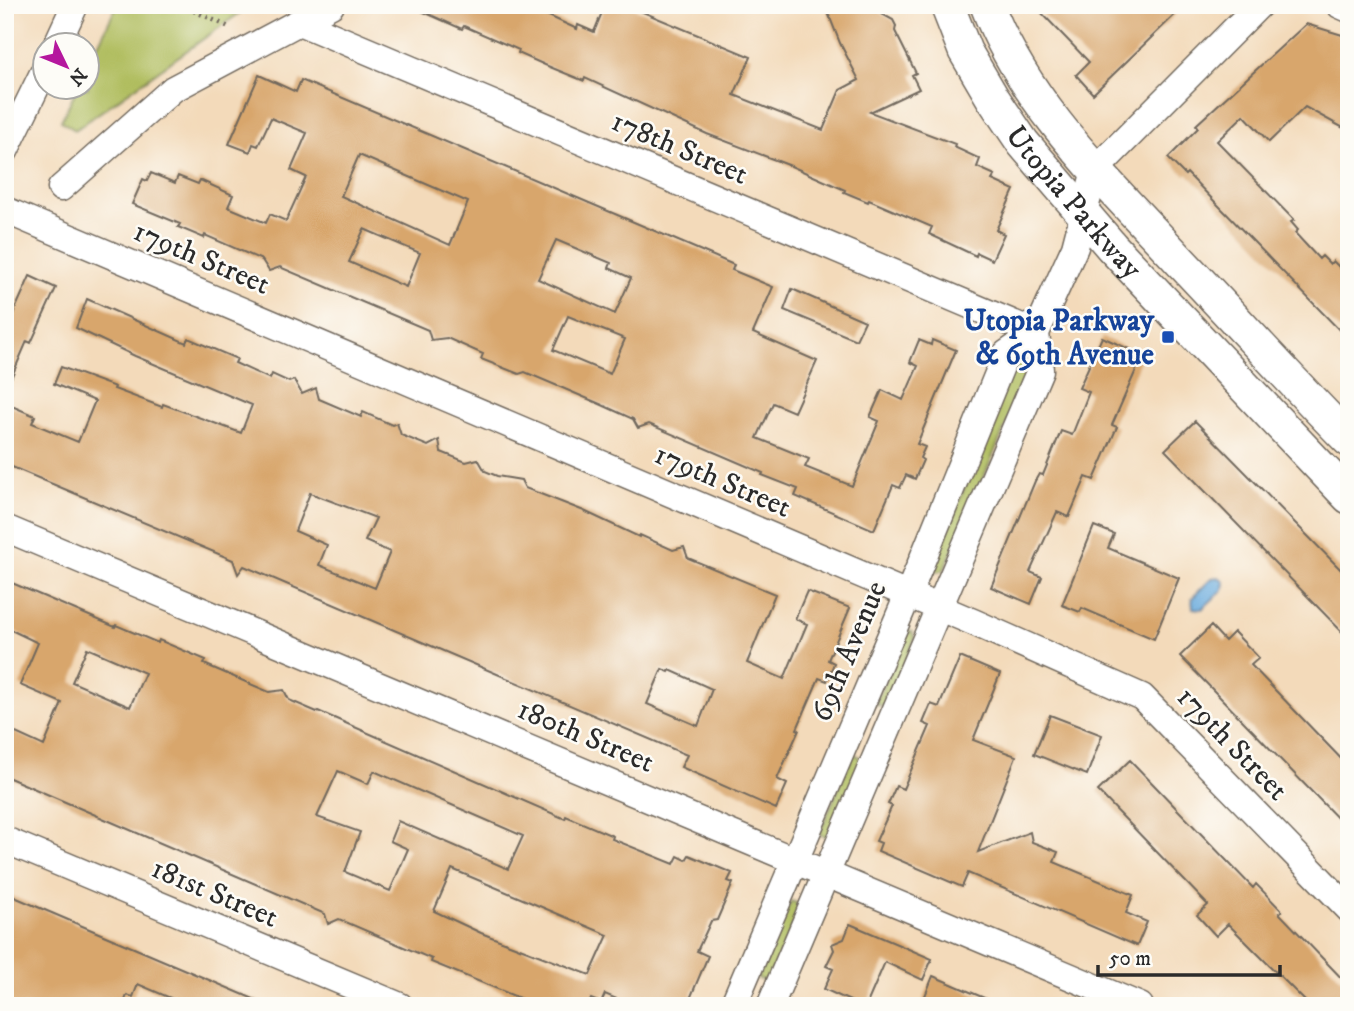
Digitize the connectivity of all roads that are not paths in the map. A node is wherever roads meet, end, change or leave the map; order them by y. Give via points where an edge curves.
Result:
1 (75, 5) edge
2 (331, 5) edge
3 (947, 5) edge
4 (987, 5) edge
5 (1259, 5) edge
6 (1340, 5) edge
7 (1349, 9) edge
8 (299, 22) junction
9 (62, 32) edge
10 (32, 96) edge
11 (5, 152) edge
12 (1095, 170) junction
13 (61, 188) dead end
14 (5, 210) edge
15 (1083, 215) junction
16 (1036, 334) junction
17 (1346, 431) edge
18 (1311, 458) junction
19 (1349, 497) edge
20 (5, 528) edge
21 (908, 596) junction
22 (940, 609) junction
23 (850, 730) junction
24 (882, 744) junction
25 (5, 839) edge
26 (795, 859) junction
27 (827, 873) junction
28 (1349, 909) edge
29 (736, 1000) edge
30 (400, 1006) edge
31 (770, 1006) edge
32 (1140, 1006) edge

1 - 9 street
2 - 8 street
3 - 15 main road, Utopia Parkway via 965,51 992,97 1023,143
4 - 12 main road, Utopia Parkway via 1019,70
5 - 12 street
6 - 7 street
8 - 13 street via 173,89
8 - 16 street, 178th Street
10 - 11 street
12 - 15 street
12 - 17 main road, Utopia Parkway
14 - 21 street, 179th Street
15 - 16 street via 1075,247
15 - 18 main road, Utopia Parkway
16 - 21 street, 69th Avenue via 1006,354
16 - 22 street via 1040,370
17 - 18 street
18 - 19 main road, Utopia Parkway
20 - 26 street, 180th Street
21 - 22 street, 179th Street
21 - 23 street, 69th Avenue
22 - 24 street
22 - 28 street, 179th Street via 1142,697
23 - 24 street
23 - 26 street, 69th Avenue
24 - 27 street
25 - 30 street, 181st Street
26 - 27 street, 180th Street
26 - 29 street, 69th Avenue
27 - 31 street
27 - 32 street, 180th Street
29 - 31 street

